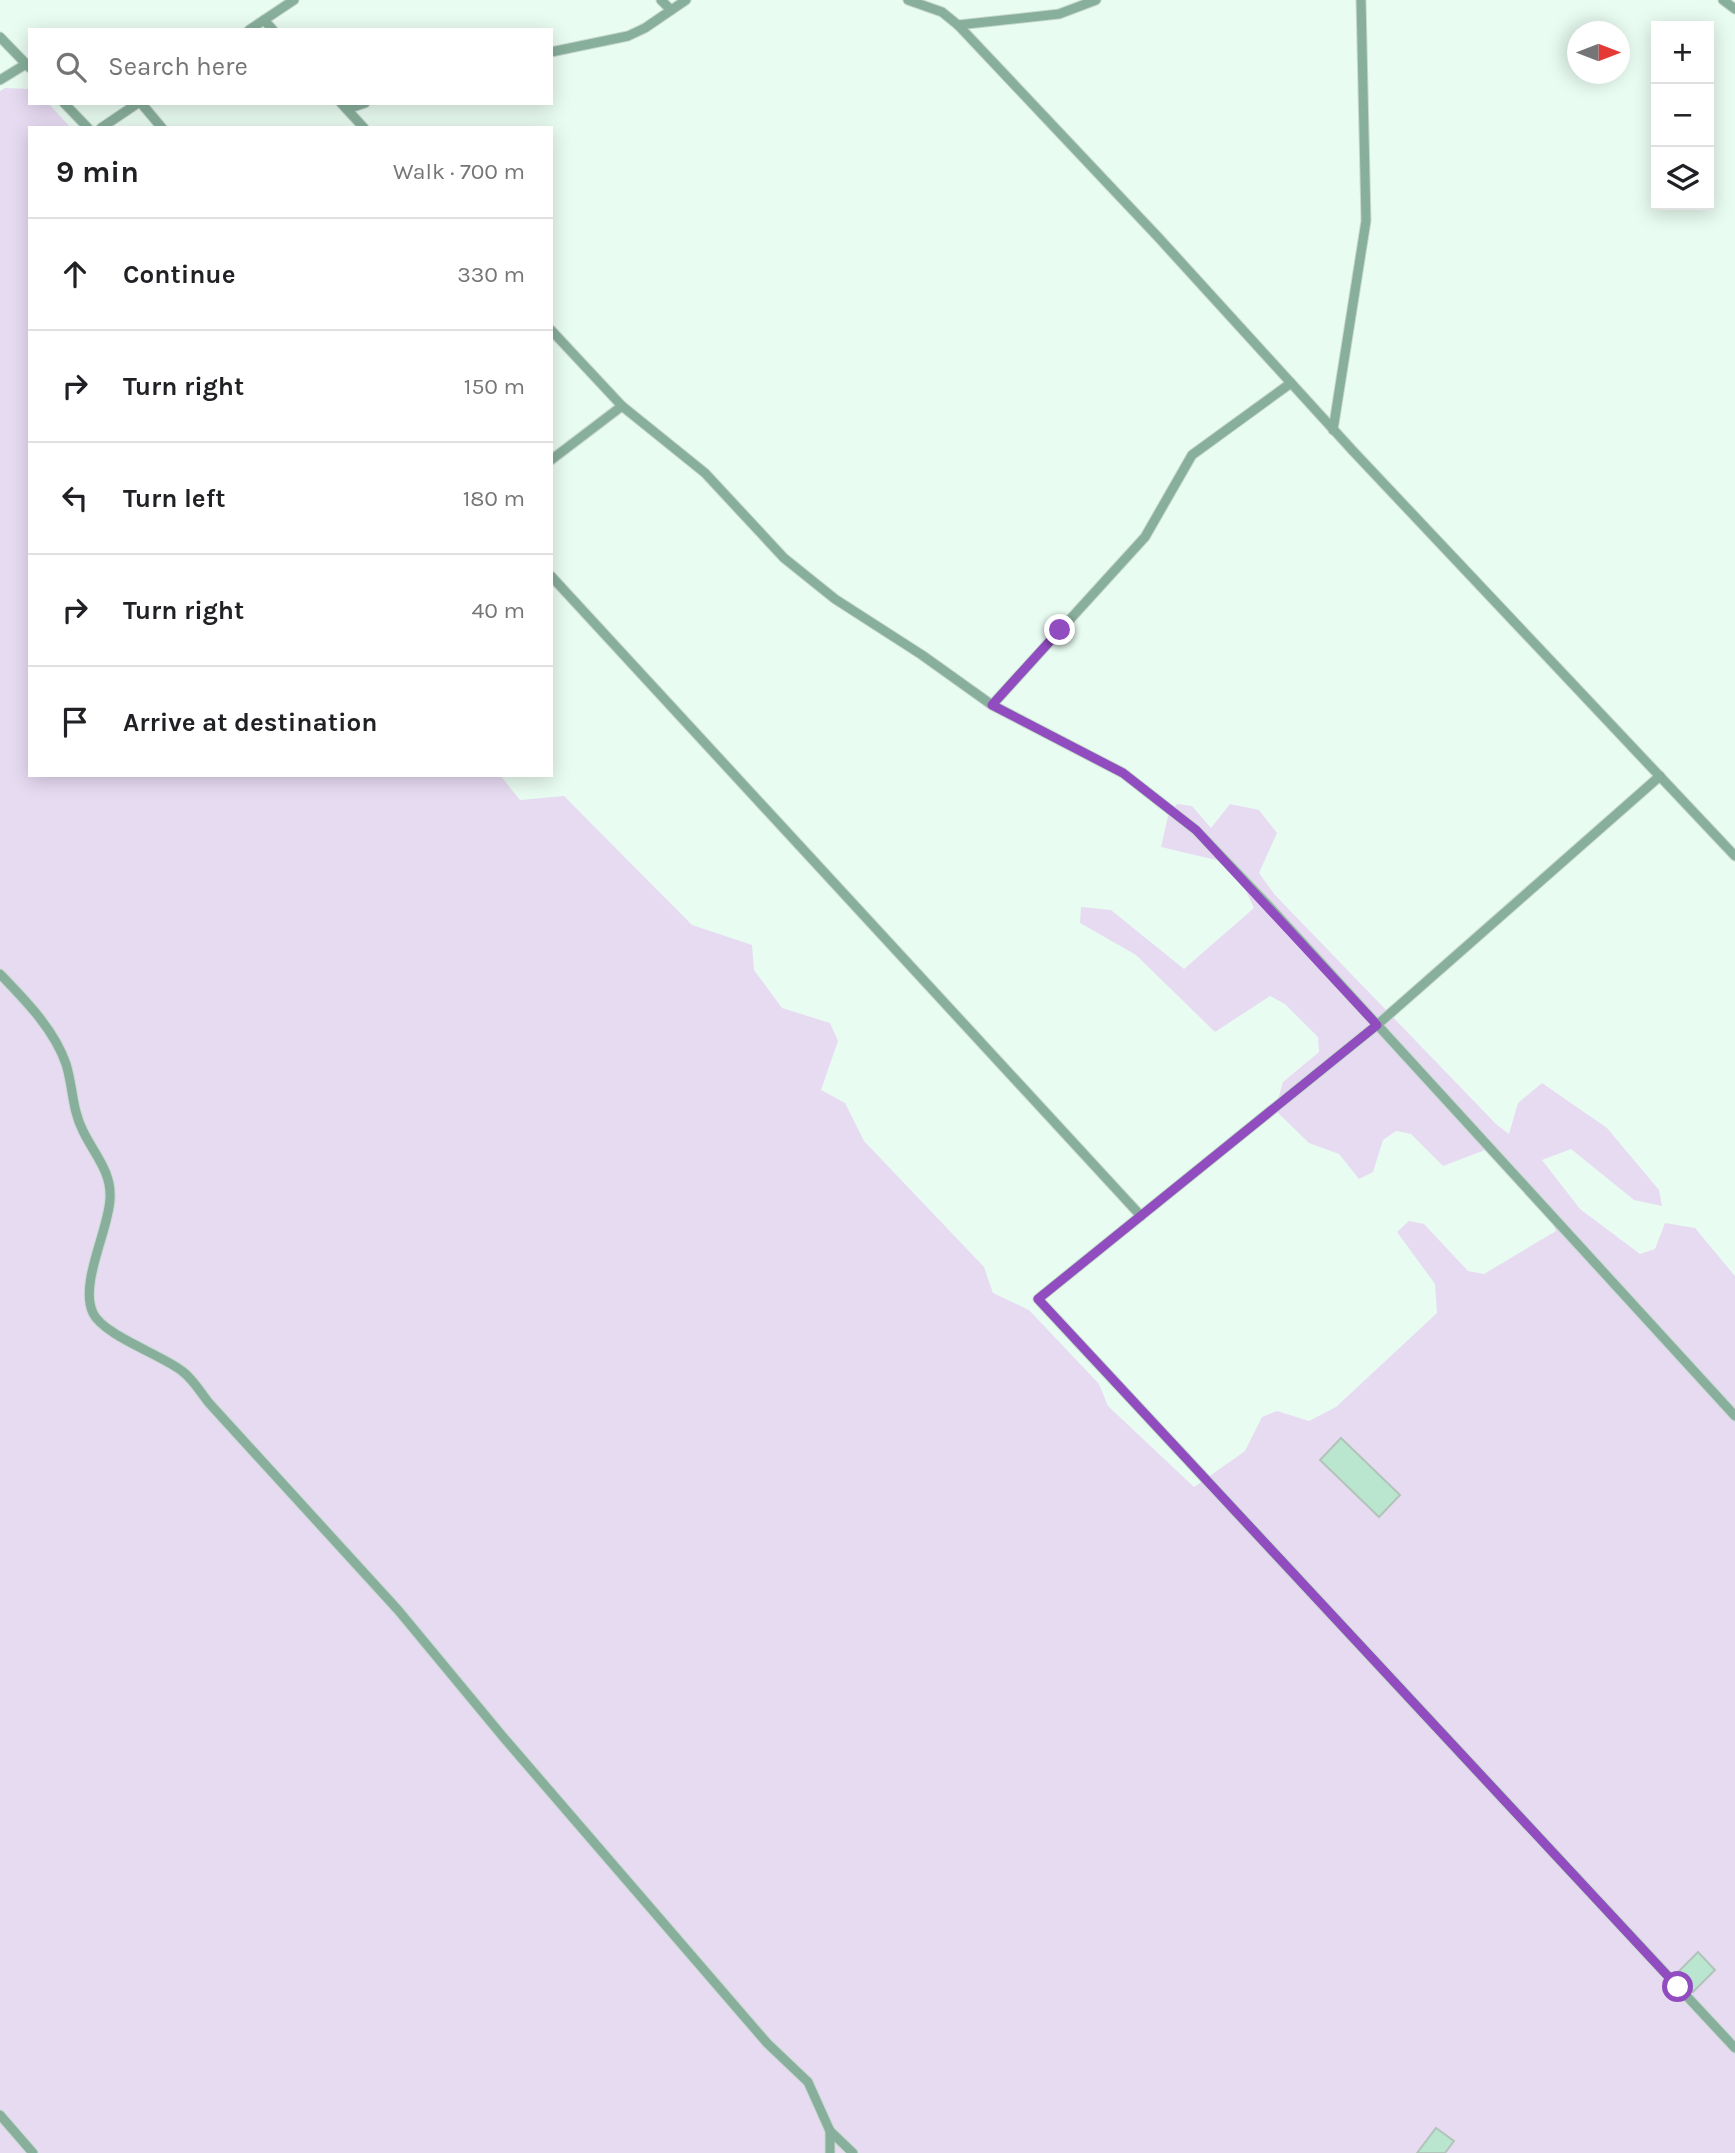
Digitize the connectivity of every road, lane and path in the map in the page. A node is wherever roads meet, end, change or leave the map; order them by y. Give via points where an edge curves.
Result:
1 (293, 0) edge
2 (661, 0) edge
3 (686, 0) edge
4 (908, 0) edge
5 (1096, 0) edge
6 (1361, 0) edge
7 (1723, 0) edge
8 (1735, 9) edge
9 (671, 10) junction
10 (264, 20) junction
11 (958, 25) junction
12 (252, 28) edge
13 (272, 28) edge
14 (0, 37) edge
15 (553, 52) edge
16 (28, 66) edge
17 (0, 80) edge
18 (66, 105) edge
19 (136, 105) edge
20 (141, 105) edge
21 (344, 106) edge
22 (86, 126) edge
23 (104, 126) edge
24 (160, 126) edge
25 (362, 126) edge
26 (553, 332) edge
27 (1291, 383) junction
28 (622, 406) junction
29 (1333, 429) junction
30 (553, 458) edge
31 (553, 578) edge
32 (992, 705) junction
33 (1660, 776) junction
34 (1735, 856) edge
35 (0, 974) edge
36 (1377, 1025) junction
37 (1142, 1216) junction
38 (1735, 1416) edge
39 (1735, 2048) edge
40 (0, 2115) edge
41 (830, 2131) junction
42 (33, 2153) edge
43 (830, 2153) edge
44 (853, 2153) edge

1 - 10 lane
2 - 9 lane
3 - 9 lane
4 - 11 lane via 942,12
5 - 11 lane via 1059,14
6 - 29 lane via 1366,221
7 - 8 lane
9 - 15 lane via 628,36
10 - 12 lane
10 - 13 lane
11 - 27 lane
14 - 16 lane
16 - 17 lane
18 - 22 lane
19 - 23 lane
20 - 24 lane
21 - 25 lane
26 - 28 lane
27 - 29 lane
27 - 32 lane via 1192,454 1145,537
28 - 30 lane
28 - 32 lane via 705,473 784,558 835,599
29 - 33 lane
31 - 37 lane
32 - 36 lane via 1123,773 1196,830
33 - 34 lane
33 - 36 lane
35 - 41 lane via 49,1030 65,1063 83,1131 107,1173 111,1197 96,1251 90,1299 93,1314 105,1327 183,1371 398,1610 767,2043 808,2081
36 - 37 lane
36 - 38 lane
37 - 39 lane via 1038,1299
40 - 42 lane
41 - 43 lane
41 - 44 lane

